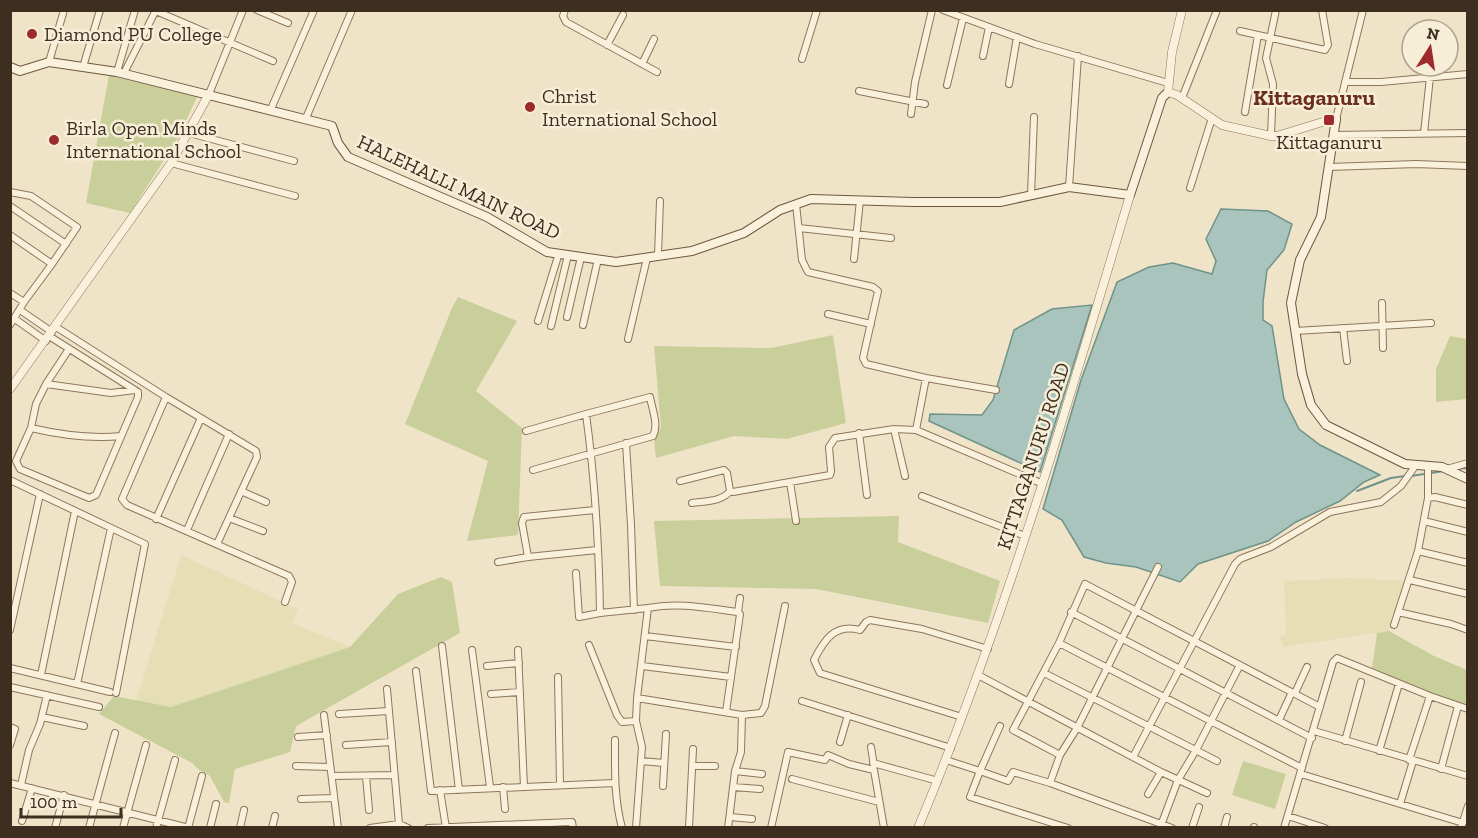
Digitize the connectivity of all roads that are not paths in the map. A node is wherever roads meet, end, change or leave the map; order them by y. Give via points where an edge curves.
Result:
1 (64, 10) edge
2 (100, 10) edge
3 (135, 10) edge
4 (243, 10) edge
5 (257, 10) edge
6 (315, 10) edge
7 (352, 10) edge
8 (565, 10) edge
9 (817, 10) edge
10 (932, 10) edge
11 (943, 10) edge
12 (1182, 10) edge
13 (1217, 10) edge
14 (1276, 10) edge
15 (1322, 10) edge
16 (1363, 10) edge
17 (156, 11) edge
18 (623, 15) dead end
19 (963, 18) junction
20 (288, 23) dead end
21 (989, 27) junction
22 (1240, 31) dead end
23 (1257, 35) junction
24 (1017, 37) junction
25 (1270, 38) junction
26 (654, 39) dead end
27 (230, 44) junction
28 (608, 45) junction
29 (983, 56) dead end
30 (1078, 56) junction
31 (802, 59) dead end
32 (273, 61) dead end
33 (49, 62) junction
34 (642, 64) junction
35 (10, 67) edge
36 (83, 67) junction
37 (657, 72) dead end
38 (121, 73) junction
39 (1420, 78) edge
40 (1430, 78) edge
41 (1345, 82) junction
42 (1009, 84) dead end
43 (947, 85) dead end
44 (1168, 87) junction
45 (859, 91) dead end
46 (209, 94) junction
47 (1182, 98) junction
48 (913, 101) junction
49 (925, 104) dead end
50 (272, 109) junction
51 (1245, 112) dead end
52 (911, 114) dead end
53 (1034, 117) dead end
54 (306, 118) junction
55 (1212, 118) junction
56 (1336, 119) junction
57 (189, 133) junction
58 (1424, 133) junction
59 (1467, 133) edge
60 (1334, 135) junction
61 (1271, 136) junction
62 (294, 161) dead end
63 (171, 163) junction
64 (1467, 166) edge
65 (1329, 167) junction
66 (1069, 187) junction
67 (1190, 188) dead end
68 (10, 192) edge
69 (1031, 195) junction
70 (1130, 195) junction
71 (294, 196) dead end
72 (860, 200) junction
73 (660, 201) dead end
74 (796, 204) junction
75 (10, 206) edge
76 (799, 228) junction
77 (856, 235) junction
78 (10, 236) edge
79 (891, 238) dead end
80 (66, 244) junction
81 (564, 254) junction
82 (658, 255) junction
83 (581, 257) junction
84 (647, 258) junction
85 (854, 259) dead end
86 (598, 260) junction
87 (52, 264) junction
88 (10, 292) edge
89 (24, 302) junction
90 (1382, 303) dead end
91 (20, 310) junction
92 (828, 314) dead end
93 (567, 317) dead end
94 (538, 321) dead end
95 (12, 323) edge
96 (1431, 323) dead end
97 (871, 324) junction
98 (583, 325) dead end
99 (551, 326) dead end
100 (1382, 326) junction
101 (1344, 328) junction
102 (1295, 331) junction
103 (50, 334) junction
104 (628, 339) dead end
105 (1383, 348) dead end
106 (69, 349) junction
107 (1347, 361) dead end
108 (926, 378) junction
109 (46, 384) junction
110 (10, 389) edge
111 (136, 390) junction
112 (996, 390) dead end
113 (166, 397) junction
114 (586, 414) junction
115 (201, 418) junction
116 (31, 428) junction
117 (894, 429) junction
118 (916, 430) junction
119 (526, 431) dead end
120 (859, 433) junction
121 (229, 434) junction
122 (121, 436) junction
123 (626, 443) junction
124 (591, 452) junction
125 (1467, 463) edge
126 (1416, 465) junction
127 (1428, 465) junction
128 (1447, 469) junction
129 (533, 470) dead end
130 (905, 476) dead end
131 (1467, 479) edge
132 (10, 480) edge
133 (680, 481) dead end
134 (790, 482) junction
135 (1043, 484) junction
136 (241, 491) junction
137 (730, 491) junction
138 (39, 494) junction
139 (867, 495) dead end
140 (922, 496) dead end
141 (1428, 498) junction
142 (266, 502) dead end
143 (692, 502) dead end
144 (1467, 505) edge
145 (595, 510) junction
146 (75, 511) junction
147 (229, 518) junction
148 (156, 519) junction
149 (796, 520) dead end
150 (1424, 521) junction
151 (111, 528) junction
152 (187, 530) junction
153 (263, 531) dead end
154 (1467, 532) edge
155 (1025, 536) junction
156 (217, 544) junction
157 (597, 550) junction
158 (1418, 551) junction
159 (528, 557) junction
160 (498, 562) dead end
161 (1467, 563) edge
162 (1158, 567) dead end
163 (576, 573) dead end
164 (1410, 580) junction
165 (1467, 594) edge
166 (740, 598) dead end
167 (285, 602) dead end
168 (785, 606) dead end
169 (648, 608) junction
170 (634, 610) junction
171 (1137, 611) junction
172 (738, 612) junction
173 (1071, 612) junction
174 (1398, 612) junction
175 (600, 613) junction
176 (1394, 625) dead end
177 (10, 630) edge
178 (1467, 630) edge
179 (645, 636) junction
180 (1123, 639) junction
181 (1193, 640) junction
182 (1059, 643) junction
183 (589, 645) dead end
184 (442, 646) dead end
185 (736, 647) junction
186 (988, 649) junction
187 (472, 650) dead end
188 (518, 650) dead end
189 (519, 663) junction
190 (1240, 664) junction
191 (488, 666) dead end
192 (642, 666) junction
193 (1307, 667) dead end
194 (10, 668) edge
195 (1108, 668) junction
196 (1179, 668) junction
197 (416, 671) dead end
198 (1044, 672) junction
199 (41, 675) junction
200 (978, 675) junction
201 (558, 677) dead end
202 (731, 677) junction
203 (1361, 682) dead end
204 (77, 684) junction
205 (1399, 684) junction
206 (10, 687) edge
207 (387, 689) dead end
208 (520, 692) junction
209 (1294, 692) junction
210 (1226, 693) junction
211 (492, 694) dead end
212 (47, 695) junction
213 (1165, 696) junction
214 (1430, 696) junction
215 (1093, 697) junction
216 (637, 698) junction
217 (802, 700) dead end
218 (1029, 703) junction
219 (1320, 706) junction
220 (1458, 706) junction
221 (99, 707) dead end
222 (1467, 709) edge
223 (389, 711) junction
224 (726, 712) junction
225 (339, 714) dead end
226 (324, 715) dead end
227 (742, 715) junction
228 (848, 715) junction
229 (42, 717) junction
230 (962, 717) junction
231 (1210, 720) junction
232 (1279, 720) junction
233 (636, 721) junction
234 (84, 726) dead end
235 (1000, 726) dead end
236 (1149, 726) junction
237 (10, 727) edge
238 (1077, 728) junction
239 (115, 733) dead end
240 (666, 734) dead end
241 (1313, 734) junction
242 (327, 735) junction
243 (298, 737) dead end
244 (615, 740) dead end
245 (1345, 741) junction
246 (392, 742) junction
247 (840, 742) dead end
248 (10, 745) edge
249 (346, 745) dead end
250 (146, 746) dead end
251 (871, 747) dead end
252 (951, 748) junction
253 (693, 749) dead end
254 (1196, 750) junction
255 (1379, 751) junction
256 (1060, 755) junction
257 (1133, 757) junction
258 (175, 760) dead end
259 (946, 760) junction
260 (1411, 760) junction
261 (641, 761) junction
262 (1217, 761) dead end
263 (664, 763) junction
264 (296, 766) dead end
265 (693, 766) junction
266 (715, 766) dead end
267 (874, 766) junction
268 (330, 767) junction
269 (1441, 769) junction
270 (735, 771) junction
271 (980, 771) junction
272 (1302, 771) junction
273 (1161, 772) junction
274 (762, 774) dead end
275 (394, 775) junction
276 (202, 776) dead end
277 (366, 776) junction
278 (1467, 776) edge
279 (332, 777) junction
280 (792, 779) dead end
281 (1178, 780) junction
282 (938, 781) junction
283 (10, 783) edge
284 (614, 783) junction
285 (1050, 783) junction
286 (21, 785) junction
287 (560, 785) junction
288 (663, 786) dead end
289 (733, 786) junction
290 (503, 787) junction
291 (524, 787) junction
292 (32, 788) junction
293 (490, 788) junction
294 (760, 789) dead end
295 (440, 790) junction
296 (459, 790) junction
297 (1207, 793) dead end
298 (1148, 794) dead end
299 (64, 795) junction
300 (334, 798) junction
301 (301, 799) dead end
302 (879, 802) junction
303 (96, 803) junction
304 (216, 804) dead end
305 (1400, 804) junction
306 (1467, 806) edge
307 (1198, 807) dead end
308 (505, 809) dead end
309 (244, 810) dead end
310 (369, 810) dead end
311 (127, 811) junction
312 (275, 816) dead end
313 (1287, 816) junction
314 (730, 817) junction
315 (1227, 817) dead end
316 (158, 819) junction
317 (752, 819) dead end
318 (22, 821) dead end
319 (399, 824) junction
320 (1462, 825) edge
321 (479, 826) edge
322 (1160, 826) edge
323 (446, 827) edge
324 (55, 828) edge
325 (89, 828) edge
326 (123, 828) edge
327 (156, 828) edge
328 (189, 828) edge
329 (210, 828) edge
330 (240, 828) edge
331 (272, 828) edge
332 (338, 828) edge
333 (370, 828) edge
334 (408, 828) edge
335 (428, 828) edge
336 (573, 828) edge
337 (622, 828) edge
338 (636, 828) edge
339 (688, 828) edge
340 (728, 828) edge
341 (771, 828) edge
342 (884, 828) edge
343 (918, 828) edge
344 (1068, 828) edge
345 (1172, 828) edge
346 (1192, 828) edge
347 (1224, 828) edge
348 (1284, 828) edge
349 (1325, 828) edge

1 - 33 street
2 - 36 street
3 - 38 street
4 - 27 street
5 - 20 street
6 - 50 street
7 - 54 street
8 - 28 street via 566,22
9 - 31 street
10 - 48 street
11 - 19 street
12 - 44 street
13 - 47 street
14 - 25 street
15 - 25 street via 1327,50
16 - 41 street
17 - 27 street
17 - 38 street
18 - 28 street
19 - 21 street
19 - 43 street
21 - 24 street
21 - 29 street
22 - 23 street
23 - 25 street
23 - 51 street
24 - 30 street
24 - 42 street
25 - 61 street via 1266,58 1273,84
26 - 34 street
27 - 32 street
27 - 46 street
28 - 34 street
30 - 44 street
30 - 66 street
33 - 35 main road via 20,71
33 - 36 main road, HALEHALLI MAIN ROAD
34 - 37 street
36 - 38 main road, HALEHALLI MAIN ROAD
38 - 46 main road, HALEHALLI MAIN ROAD
39 - 41 street
40 - 58 street
41 - 56 street
44 - 47 street
44 - 70 main road, KITTAGANURU ROAD
45 - 48 street
46 - 50 main road, HALEHALLI MAIN ROAD
46 - 57 street
47 - 55 street
48 - 49 street
48 - 52 street
50 - 54 main road, HALEHALLI MAIN ROAD
53 - 69 street
54 - 81 main road, HALEHALLI MAIN ROAD via 332,126 348,157 488,217 547,252
55 - 61 street via 1221,125
55 - 67 street
56 - 60 main road
56 - 61 street
57 - 62 street
57 - 63 street
58 - 59 street
58 - 60 street
60 - 65 main road
63 - 71 street
63 - 103 street
64 - 65 street
65 - 102 main road via 1321,217 1300,260 1291,303
66 - 69 main road, HALEHALLI MAIN ROAD
66 - 70 main road, HALEHALLI MAIN ROAD
68 - 80 street via 31,196 76,227
69 - 72 main road, HALEHALLI MAIN ROAD via 1000,202
70 - 135 street, KITTAGANURU ROAD
72 - 74 main road, HALEHALLI MAIN ROAD via 811,199
72 - 77 street
73 - 82 street
74 - 76 street
74 - 82 main road, HALEHALLI MAIN ROAD via 744,233 692,251
75 - 80 street
76 - 77 street
76 - 97 street via 802,260 808,272 876,289
77 - 79 street
77 - 85 street
78 - 87 street
80 - 87 street
81 - 83 main road, HALEHALLI MAIN ROAD
81 - 94 street
81 - 99 street
82 - 84 main road, HALEHALLI MAIN ROAD
83 - 86 main road, HALEHALLI MAIN ROAD
83 - 93 street
84 - 86 main road, HALEHALLI MAIN ROAD
84 - 104 street
86 - 98 street
87 - 89 street
88 - 89 street
89 - 91 street
90 - 100 street
91 - 95 street
91 - 103 street
92 - 97 street
95 - 103 street
96 - 100 street
97 - 108 street via 863,358 866,364
100 - 101 street
100 - 105 street
101 - 102 street
101 - 107 street
102 - 126 main road via 1311,405 1326,425 1405,464
103 - 106 street
103 - 110 street
103 - 113 street
106 - 109 street
106 - 111 street
108 - 112 street
108 - 118 street
109 - 111 street via 111,393
109 - 116 street via 36,404
111 - 122 street via 138,397
113 - 115 street
113 - 148 street via 122,499
114 - 119 street
114 - 123 street via 650,397 656,432
114 - 124 street
115 - 121 street
115 - 148 street
116 - 122 street via 97,439
116 - 122 street via 16,461 20,469 88,498 96,495
117 - 118 street
117 - 120 street
117 - 130 street
118 - 135 street
120 - 134 street via 836,438 830,444 830,475
120 - 139 street
121 - 136 street via 256,451 257,458
121 - 152 street
123 - 124 street
123 - 170 street
124 - 129 street
124 - 145 street
125 - 128 street
126 - 127 main road
126 - 181 street via 1401,486 1381,502 1330,512 1271,547 1240,559
127 - 128 main road
127 - 141 street
128 - 131 main road
132 - 138 street
133 - 137 street via 724,470
134 - 137 street
134 - 149 street
135 - 155 street, KITTAGANURU ROAD
136 - 142 street
136 - 147 street
137 - 143 street via 720,498
138 - 146 street
138 - 177 street
140 - 155 street
141 - 144 street
141 - 150 street
145 - 157 street
145 - 159 street via 524,517
146 - 151 street
146 - 199 street
147 - 153 street
147 - 156 street
148 - 152 street
150 - 154 street
150 - 158 street
151 - 204 street
151 - 204 street via 146,546 113,692
152 - 156 street
155 - 186 street, KITTAGANURU ROAD
156 - 167 street via 291,578
157 - 159 street
157 - 175 street
158 - 161 street
158 - 164 street
159 - 160 street
162 - 171 street
163 - 175 street via 579,617
164 - 165 street
164 - 174 street
166 - 172 street
168 - 227 street via 765,706 761,713
169 - 170 street
169 - 172 street via 668,604
169 - 179 street
170 - 175 street
171 - 173 street via 1085,584
171 - 180 street
171 - 181 street
172 - 185 street
173 - 180 street
173 - 182 street
174 - 176 street
174 - 178 street
179 - 185 street
179 - 192 street
180 - 195 street
180 - 196 street
181 - 190 street
181 - 196 street
182 - 195 street
182 - 198 street
183 - 233 street via 617,715 622,722
184 - 296 street
185 - 202 street
186 - 200 street, KITTAGANURU ROAD
186 - 230 street via 922,629 870,620 860,630 838,630 821,645 814,660 820,673
187 - 293 street
188 - 189 street
189 - 191 street
189 - 208 street
190 - 209 street
190 - 210 street
192 - 202 street
192 - 216 street
193 - 209 street
194 - 199 street
195 - 213 street
195 - 215 street
196 - 210 street
196 - 213 street
197 - 295 street via 431,791
198 - 215 street
198 - 218 street
199 - 204 street
200 - 218 street
200 - 230 street, KITTAGANURU ROAD
201 - 287 street
202 - 224 street
203 - 245 street
205 - 214 street
205 - 219 street via 1336,658
205 - 255 street
206 - 212 street
207 - 223 street
208 - 211 street
208 - 291 street
209 - 219 street
209 - 232 street
210 - 231 street
210 - 232 street
212 - 221 street
212 - 229 street
213 - 231 street
213 - 236 street
214 - 220 street
214 - 260 street
215 - 236 street
215 - 238 street
216 - 224 street
216 - 233 street
217 - 228 street
218 - 238 street
218 - 256 street via 1014,730
219 - 241 street
220 - 222 street
220 - 269 street
223 - 225 street
223 - 246 street
224 - 227 street
226 - 242 street
227 - 270 street via 741,752
228 - 247 street
228 - 252 street
229 - 234 street
229 - 286 street
230 - 252 street, KITTAGANURU ROAD
231 - 254 street
231 - 272 street
232 - 241 street
233 - 261 street via 642,738
235 - 271 street
236 - 254 street
236 - 257 street
237 - 248 street via 15,729
238 - 256 street
238 - 257 street
239 - 303 street
240 - 263 street
241 - 245 street
241 - 272 street
242 - 243 street
242 - 268 street
244 - 284 street
245 - 255 street
246 - 249 street
246 - 275 street
250 - 311 street
251 - 267 street
252 - 259 street, KITTAGANURU ROAD
253 - 265 street
254 - 262 street
254 - 281 street
255 - 260 street
256 - 285 street
257 - 273 street
258 - 316 street
259 - 271 street
259 - 282 street, KITTAGANURU ROAD
260 - 269 street
260 - 305 street
261 - 263 street
261 - 338 street
263 - 288 street
264 - 268 street
265 - 266 street
265 - 339 street
267 - 282 street
267 - 302 street
267 - 341 street via 849,764 828,755 825,760 788,752
268 - 279 street
269 - 278 street
270 - 274 street
270 - 289 street
271 - 285 street via 1008,781 1013,772
271 - 344 street via 970,797
272 - 305 street
272 - 313 street
273 - 281 street
273 - 298 street
275 - 277 street
275 - 319 street
276 - 328 street
277 - 279 street
277 - 310 street
279 - 300 street
280 - 302 street
281 - 297 street
281 - 322 street
282 - 343 street, KITTAGANURU ROAD
283 - 286 street
284 - 287 street
284 - 337 street
285 - 322 street
286 - 292 street
287 - 291 street
289 - 294 street
289 - 314 street
290 - 291 street
290 - 293 street
290 - 308 street
292 - 299 street
292 - 318 street
293 - 296 street
295 - 296 street
295 - 323 street
299 - 303 street
299 - 324 street
300 - 301 street
300 - 332 street
302 - 342 street
303 - 311 street
303 - 325 street
304 - 329 street
305 - 320 street
306 - 320 street
307 - 346 street
309 - 330 street
311 - 316 street
311 - 326 street
312 - 331 street
313 - 348 street
313 - 349 street
314 - 317 street
314 - 340 street
315 - 347 street
316 - 327 street
316 - 328 street
319 - 333 street
319 - 334 street
321 - 323 street
321 - 336 street via 572,822
322 - 345 street
323 - 335 street

